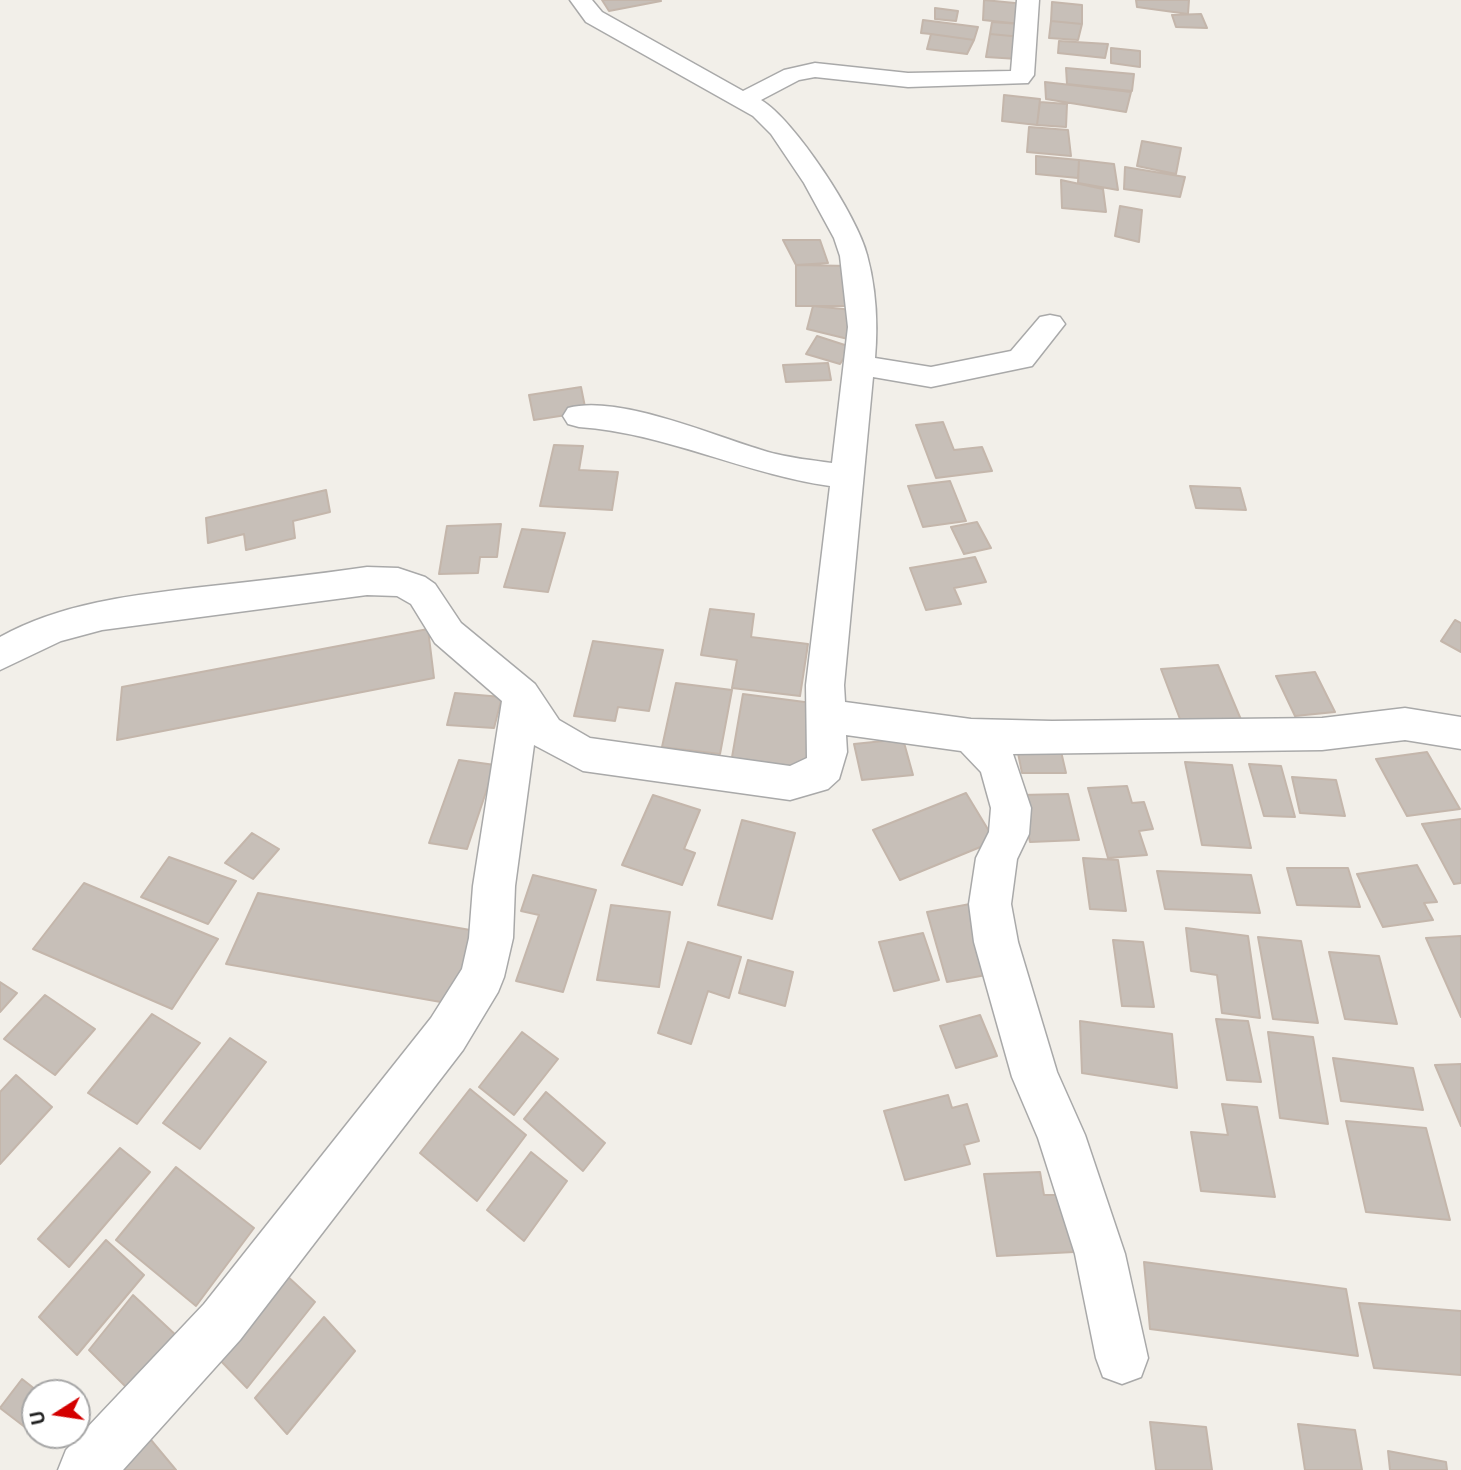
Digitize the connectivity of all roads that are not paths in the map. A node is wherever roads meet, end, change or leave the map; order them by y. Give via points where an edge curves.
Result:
1 (582, 0) edge
2 (1028, 0) edge
3 (743, 100) junction
4 (1050, 324) dead end
5 (859, 365) junction
6 (579, 416) dead end
7 (846, 477) junction
8 (0, 655) edge
9 (522, 695) junction
10 (826, 716) junction
11 (1461, 733) edge
12 (971, 736) junction
13 (1122, 1358) dead end
14 (86, 1470) edge

1 - 3 street via 594,17
2 - 3 street via 1020,78 908,80 815,70 792,75
3 - 5 street via 780,129 848,238 863,327
4 - 5 street via 1021,359 931,377
5 - 7 street
6 - 7 street via 641,424 771,464
7 - 10 street via 825,685
8 - 9 street via 55,630 125,611 367,581 398,582 423,594 448,632
9 - 10 street via 545,732 583,754 790,783 814,777 825,767
9 - 14 street via 482,977 447,1034 222,1322
10 - 12 street
11 - 12 street via 1405,723 1322,734
12 - 13 street via 998,763 1011,807 1009,834 997,858 990,904 996,942 1035,1077 1061,1135 1100,1254

